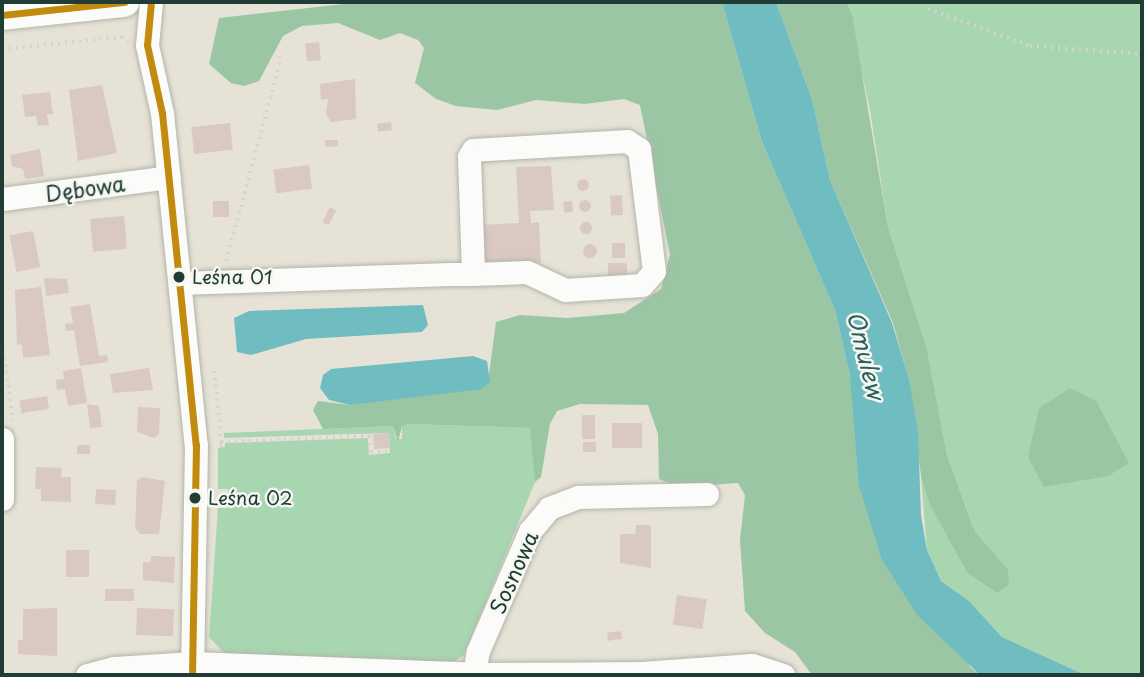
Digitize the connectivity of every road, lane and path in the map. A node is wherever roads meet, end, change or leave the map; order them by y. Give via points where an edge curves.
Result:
1 (124, 2) edge
2 (152, 2) edge
3 (928, 9) dead end
4 (2, 15) edge
5 (132, 47) dead end
6 (2, 49) edge
7 (1142, 54) edge
8 (281, 57) dead end
9 (169, 177) junction
10 (2, 199) edge
11 (473, 274) junction
12 (222, 282) junction
13 (180, 283) junction
14 (2, 337) edge
15 (7, 431) edge
16 (221, 442) dead end
17 (389, 452) dead end
18 (707, 494) dead end
19 (2, 499) edge
20 (192, 669) edge
21 (378, 672) edge
22 (642, 674) edge
23 (87, 675) edge
24 (474, 675) edge
25 (783, 675) edge

1 - 4 main road
2 - 9 street via 147,45 162,113
3 - 7 path via 1031,46
5 - 6 path via 122,37
8 - 12 path
9 - 10 street, Dębowa
9 - 13 street
11 - 11 street via 527,272 565,290 649,282 654,271 639,149 627,141 473,150 469,157
11 - 12 street
12 - 13 street
13 - 20 street via 196,445
14 - 15 path
15 - 19 street
16 - 17 path via 370,436 371,452
18 - 24 street, Sosnowa via 578,497 549,508 530,531 478,651
20 - 21 street
20 - 23 street via 114,668
21 - 24 street
22 - 24 street
22 - 25 street via 752,665

